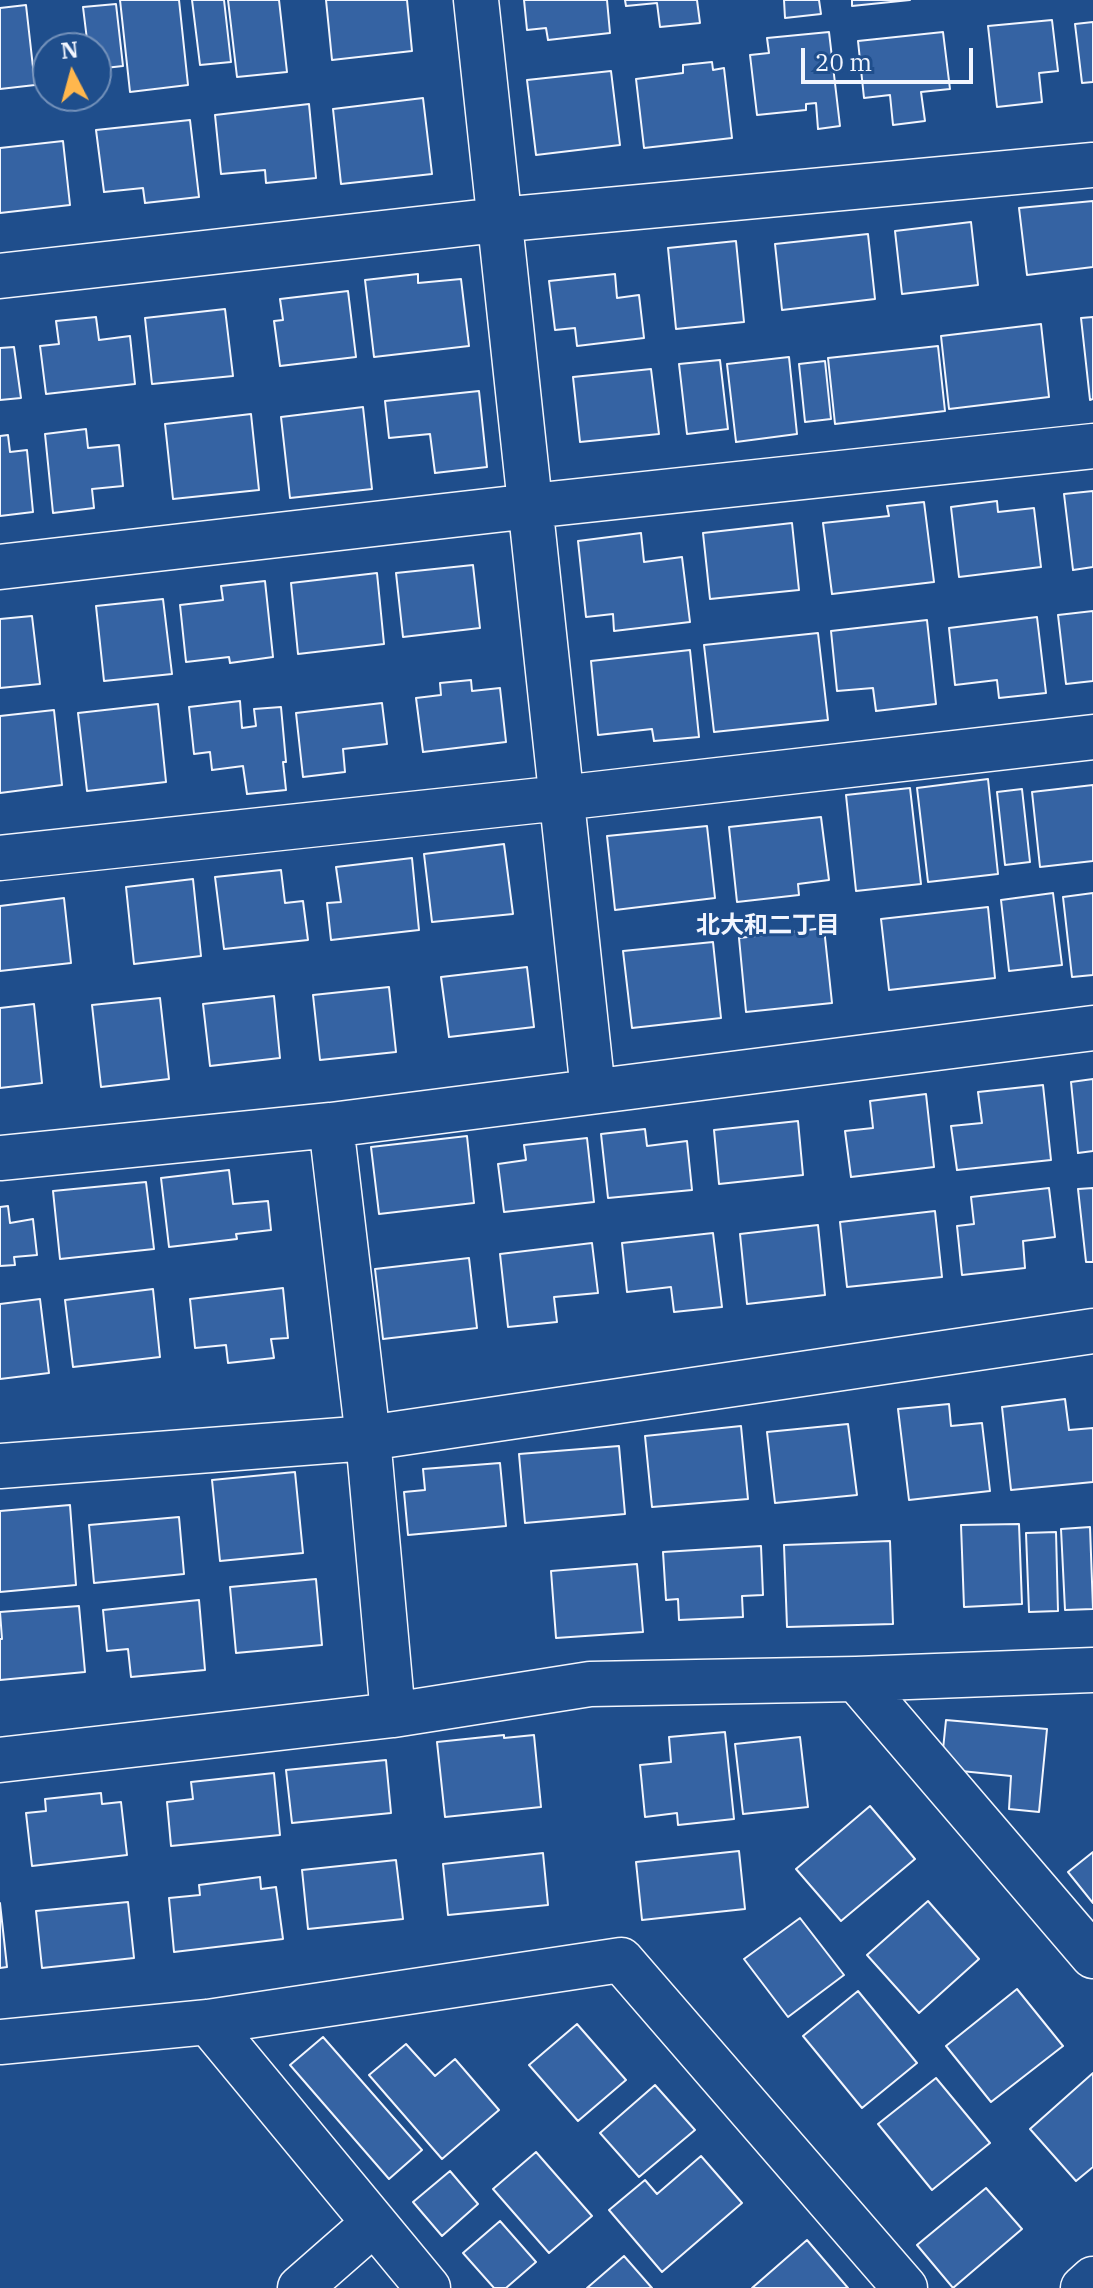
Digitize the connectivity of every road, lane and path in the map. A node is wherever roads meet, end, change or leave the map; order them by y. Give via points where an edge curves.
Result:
1 (476, 0) edge
2 (1093, 165) edge
3 (498, 220) junction
4 (0, 276) edge
5 (1093, 446) edge
6 (531, 506) junction
7 (0, 567) edge
8 (1093, 737) edge
9 (561, 798) junction
10 (0, 858) edge
11 (1093, 1028) edge
12 (593, 1091) junction
13 (331, 1125) junction
14 (0, 1158) edge
15 (1093, 1331) edge
16 (368, 1438) junction
17 (0, 1466) edge
18 (1093, 1670) edge
19 (856, 1679) junction
20 (393, 1715) junction
21 (0, 1760) edge
22 (1093, 1956) edge
23 (208, 2022) junction
24 (0, 2042) edge
25 (373, 2224) junction
26 (1093, 2279) edge
27 (300, 2288) edge
28 (428, 2288) edge
29 (905, 2288) edge
30 (1083, 2288) edge

1 - 3 street
2 - 3 street
3 - 4 street
3 - 6 street
5 - 6 street
6 - 7 street
6 - 9 street
8 - 9 street
9 - 10 street
9 - 12 street
11 - 12 street
12 - 13 street
13 - 14 street
13 - 16 street
15 - 16 street
16 - 17 street
16 - 20 street
18 - 19 street
19 - 20 street via 590,1684
19 - 22 street
20 - 21 street
23 - 24 street
23 - 25 street
23 - 29 street via 621,1960
25 - 27 street
25 - 28 street
26 - 30 street

